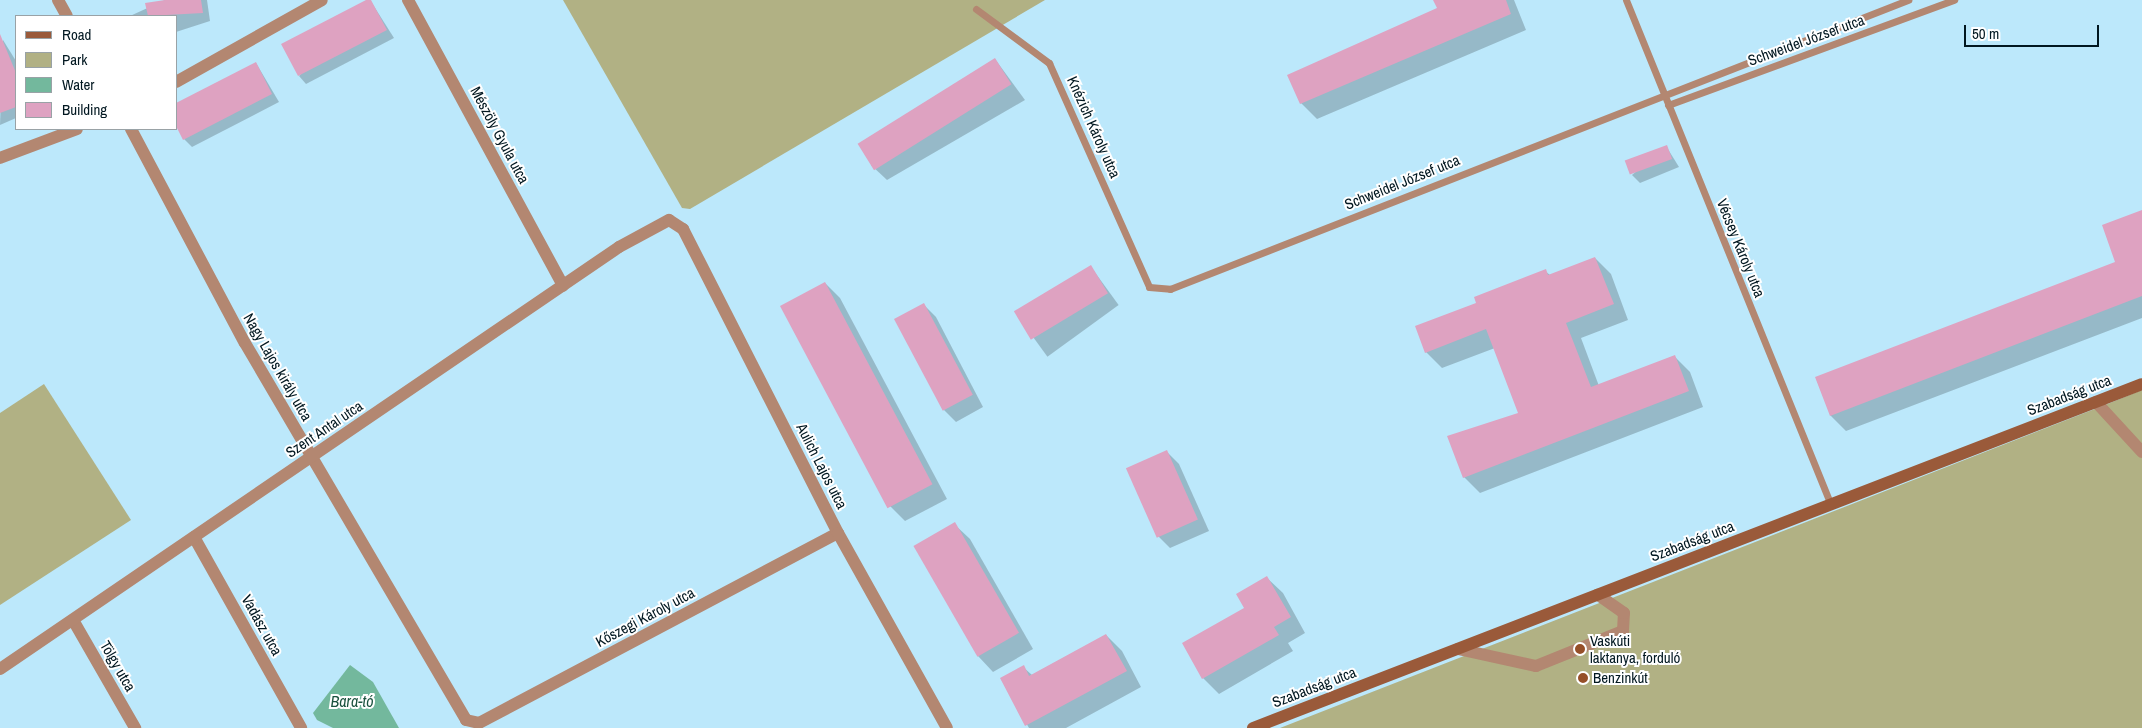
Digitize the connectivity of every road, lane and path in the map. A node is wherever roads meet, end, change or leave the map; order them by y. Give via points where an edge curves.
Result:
1 (58, 0) edge
2 (322, 0) edge
3 (408, 0) edge
4 (1626, 0) edge
5 (1908, 0) edge
6 (1954, 0) edge
7 (976, 9) dead end
8 (66, 15) edge
9 (178, 81) edge
10 (1663, 93) junction
11 (1668, 105) junction
12 (74, 130) edge
13 (132, 130) edge
14 (0, 158) edge
15 (669, 220) joint
16 (563, 286) junction
17 (1149, 287) joint
18 (2142, 384) edge
19 (2096, 402) junction
20 (2142, 452) edge
21 (312, 458) junction
22 (1830, 505) junction
23 (838, 533) junction
24 (194, 537) junction
25 (1598, 595) junction
26 (72, 620) junction
27 (1458, 649) junction
28 (0, 669) edge
29 (466, 720) joint
30 (135, 728) edge
31 (301, 728) edge
32 (947, 728) edge
33 (1252, 728) edge

1 - 8 street
2 - 9 street
3 - 16 street, Mészöly Gyula utca
4 - 10 lane, Vécsey Károly utca
5 - 10 lane, Schweidel József utca
6 - 11 lane, Schweidel József utca
7 - 17 lane, Knézich Károly utca via 1049,63
10 - 11 lane, Vécsey Károly utca
10 - 17 lane, Schweidel József utca via 1170,289
11 - 22 lane, Vécsey Károly utca
12 - 14 street
13 - 21 street, Nagy Lajos király utca via 244,343
15 - 16 street, Szent Antal utca
15 - 23 street, Aulich Lajos utca via 683,229
16 - 21 street, Szent Antal utca
18 - 19 main road, Szabadság utca
19 - 20 street
19 - 22 main road, Szabadság utca
21 - 24 street, Szent Antal utca
21 - 29 street, Nagy Lajos király utca
22 - 25 main road, Szabadság utca
23 - 29 street, Kőszegi Károly utca via 480,724
23 - 32 street, Aulich Lajos utca
24 - 26 street, Szent Antal utca
24 - 31 street, Vadász utca
25 - 27 main road, Szabadság utca
25 - 27 street via 1624,613 1623,631 1536,666
26 - 28 street, Szent Antal utca
26 - 30 street, Tölgy utca
27 - 33 main road, Szabadság utca

